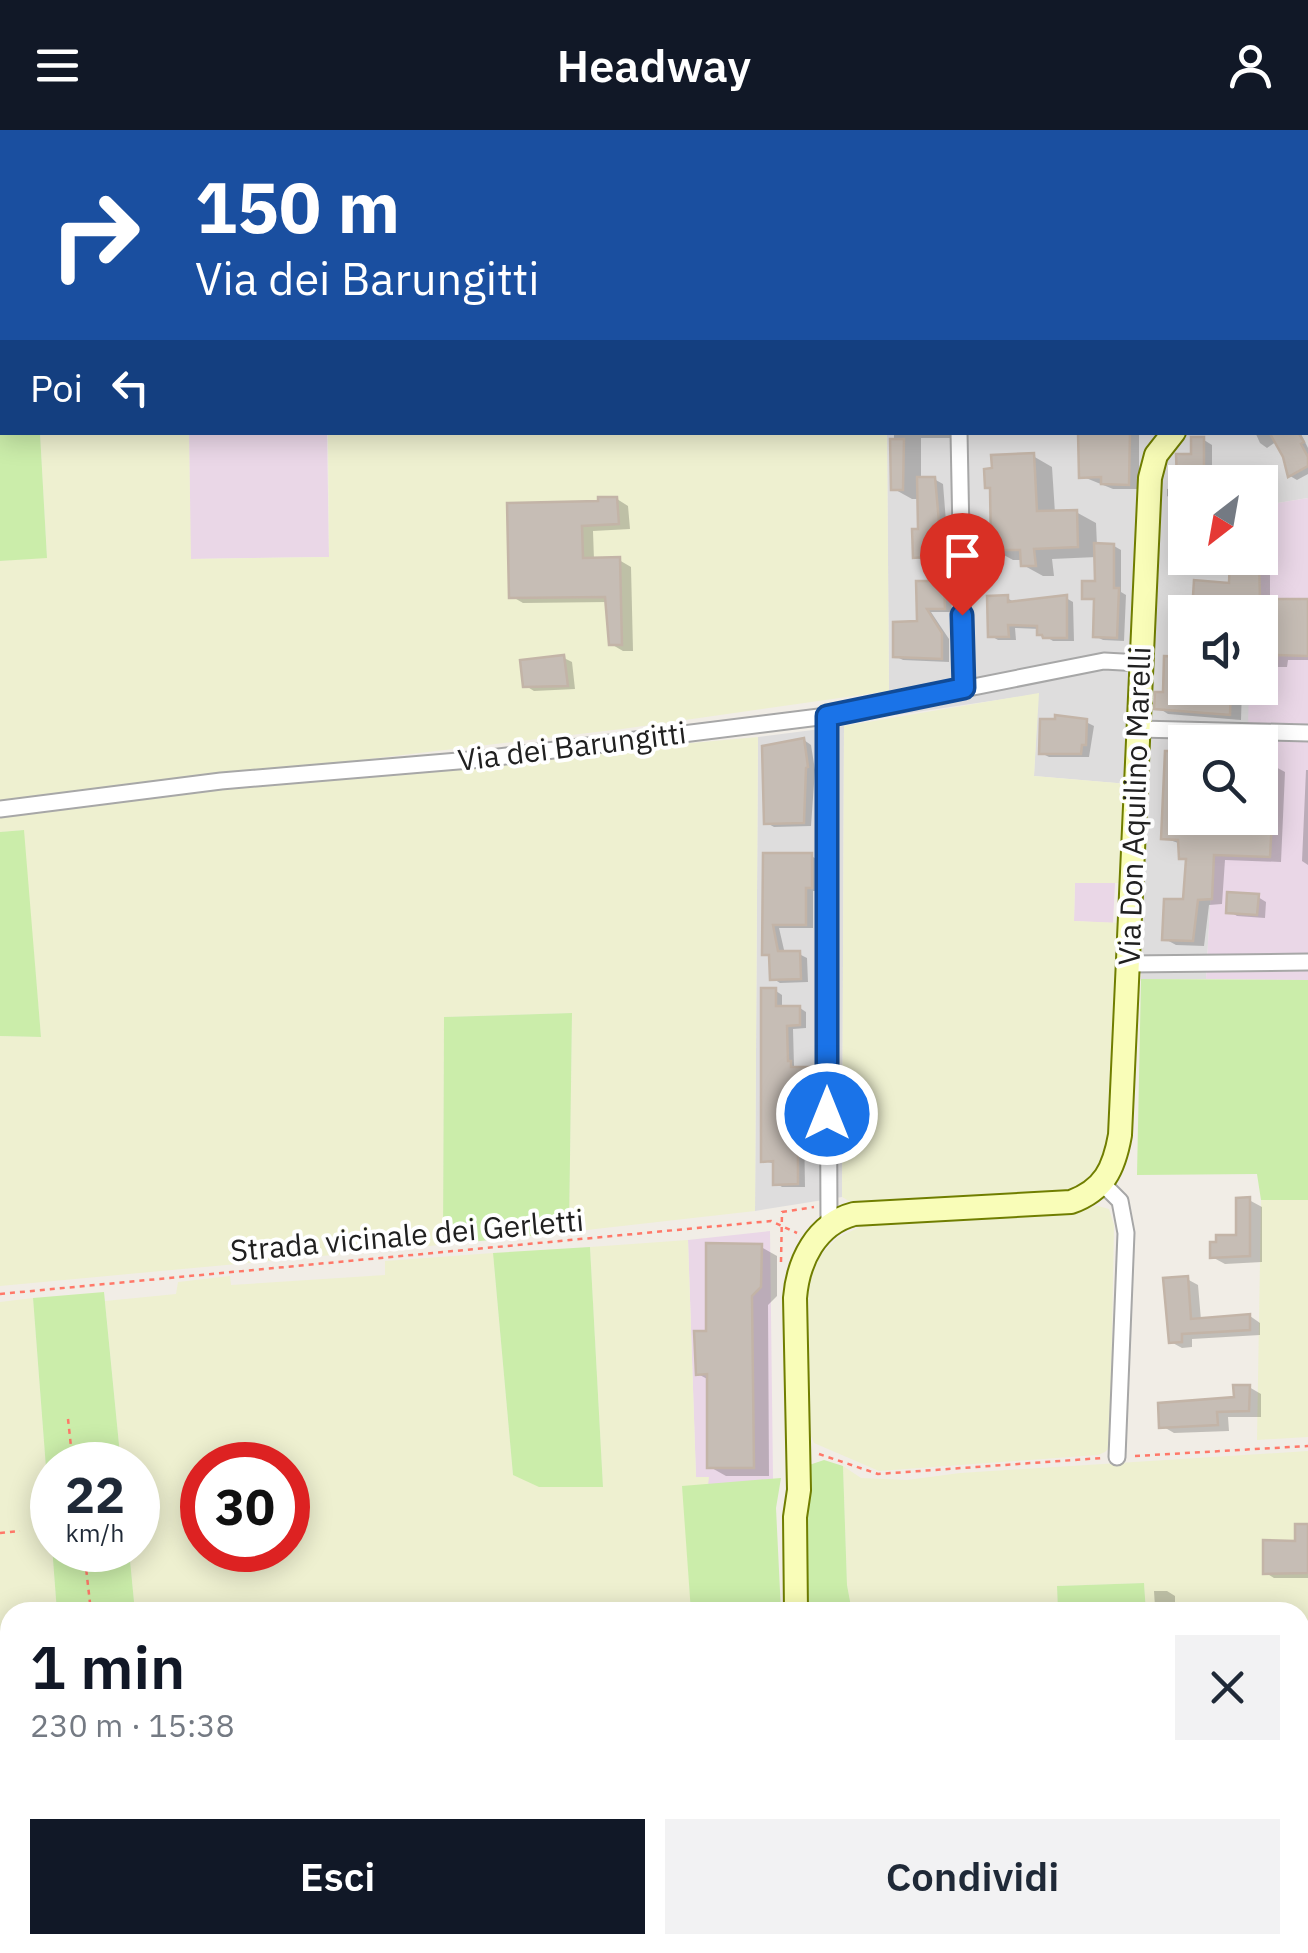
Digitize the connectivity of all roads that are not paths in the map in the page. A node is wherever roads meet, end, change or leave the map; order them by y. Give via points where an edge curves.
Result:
1 (959, 435) edge
2 (1167, 435) edge
3 (1141, 663) junction
4 (964, 688) junction
5 (827, 716) junction
6 (1139, 729) junction
7 (1308, 733) edge
8 (0, 809) edge
9 (1308, 962) edge
10 (1128, 964) junction
11 (1102, 1183) junction
12 (828, 1224) junction
13 (1117, 1456) road end
14 (796, 1602) edge

1 - 4 street
2 - 3 street, Via Don Aquilino Marelli via 1150,478
3 - 4 street, Via dei Barungitti via 1104,661
3 - 6 street, Via Don Aquilino Marelli
4 - 5 street, Via dei Barungitti
5 - 8 street, Via dei Barungitti via 482,760 221,781
5 - 12 street
6 - 7 street
6 - 10 street, Via Don Aquilino Marelli
9 - 10 street
10 - 11 street, Via Don Aquilino Marelli via 1120,1135 1116,1160
11 - 12 street via 1071,1202 880,1211
11 - 13 street via 1120,1202 1126,1233
12 - 14 street via 801,1267 795,1298

